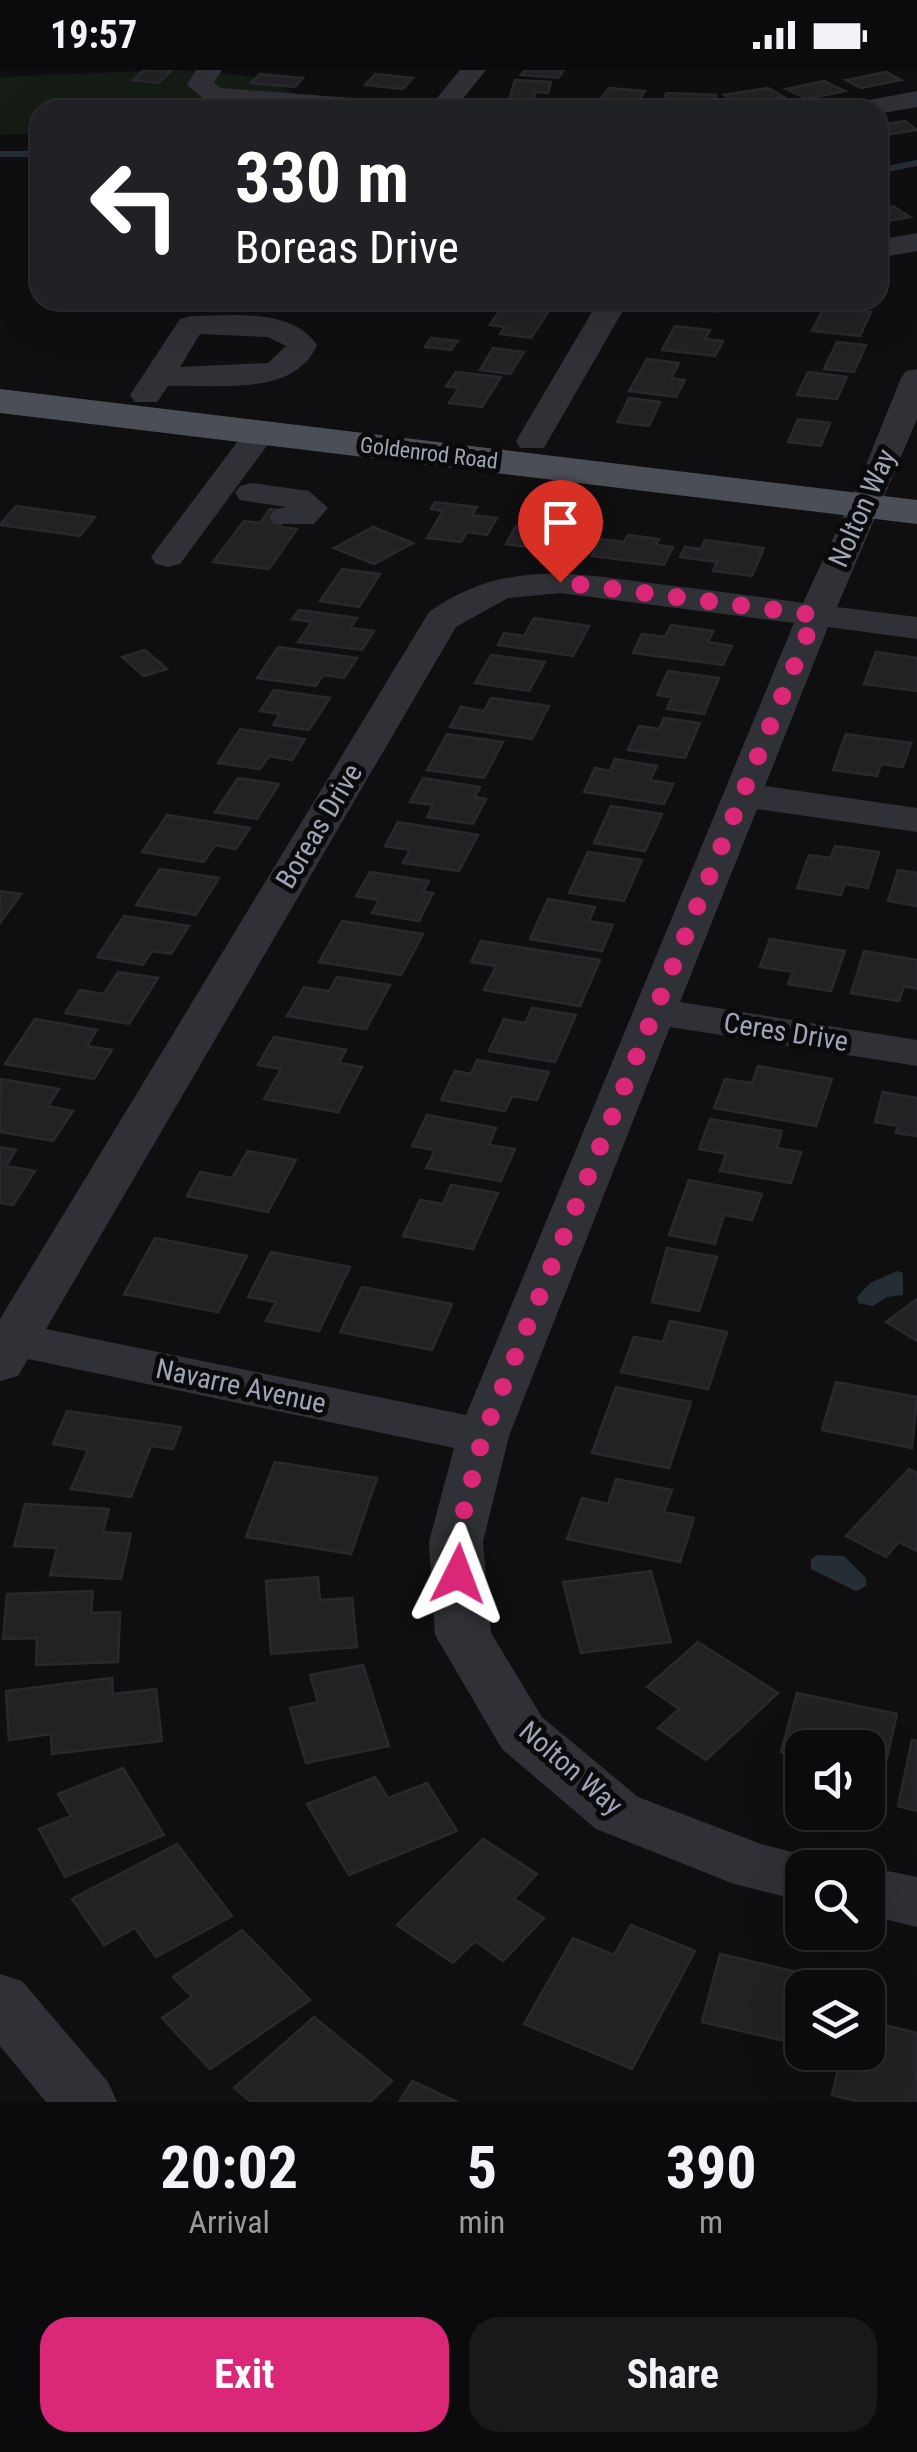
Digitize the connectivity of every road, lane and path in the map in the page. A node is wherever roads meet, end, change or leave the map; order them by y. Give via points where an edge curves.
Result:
1 (209, 70) edge
2 (473, 70) edge
3 (917, 99) edge
4 (258, 100) edge
5 (448, 100) edge
6 (888, 104) edge
7 (915, 244) edge
8 (888, 248) edge
9 (608, 310) edge
10 (0, 378) edge
11 (917, 378) edge
12 (152, 386) junction
13 (0, 397) edge
14 (261, 432) junction
15 (532, 441) junction
16 (917, 487) edge
17 (870, 494) junction
18 (917, 512) edge
19 (168, 557) dead end
20 (815, 615) junction
21 (917, 628) edge
22 (744, 795) junction
23 (917, 820) edge
24 (655, 1011) junction
25 (917, 1053) edge
26 (5, 1346) edge
27 (483, 1436) junction
28 (785, 1874) edge
29 (885, 1895) edge
30 (917, 1902) edge
31 (0, 2000) edge
32 (85, 2102) edge

1 - 4 street via 200,85 204,91
2 - 5 street
3 - 6 street
7 - 8 street
9 - 15 street
10 - 12 main road, Goldenrod Road
11 - 17 street, Nolton Way
12 - 13 main road via 93,402
12 - 15 main road, Goldenrod Road
13 - 14 main road, Goldenrod Road
14 - 17 main road, Goldenrod Road
14 - 19 street via 256,503
15 - 17 main road, Goldenrod Road
16 - 17 main road, Goldenrod Road
17 - 18 main road, Goldenrod Road
17 - 20 street, Nolton Way
20 - 21 street, Boreas Drive
20 - 22 street, Nolton Way
20 - 26 street, Boreas Drive via 560,582 505,586 469,599 442,620
22 - 23 street
22 - 24 street, Nolton Way
24 - 25 street, Ceres Drive
24 - 27 street, Nolton Way
26 - 27 street, Navarre Avenue
27 - 28 street, Nolton Way via 456,1542 463,1635 522,1733 618,1813
29 - 30 street
31 - 32 street

